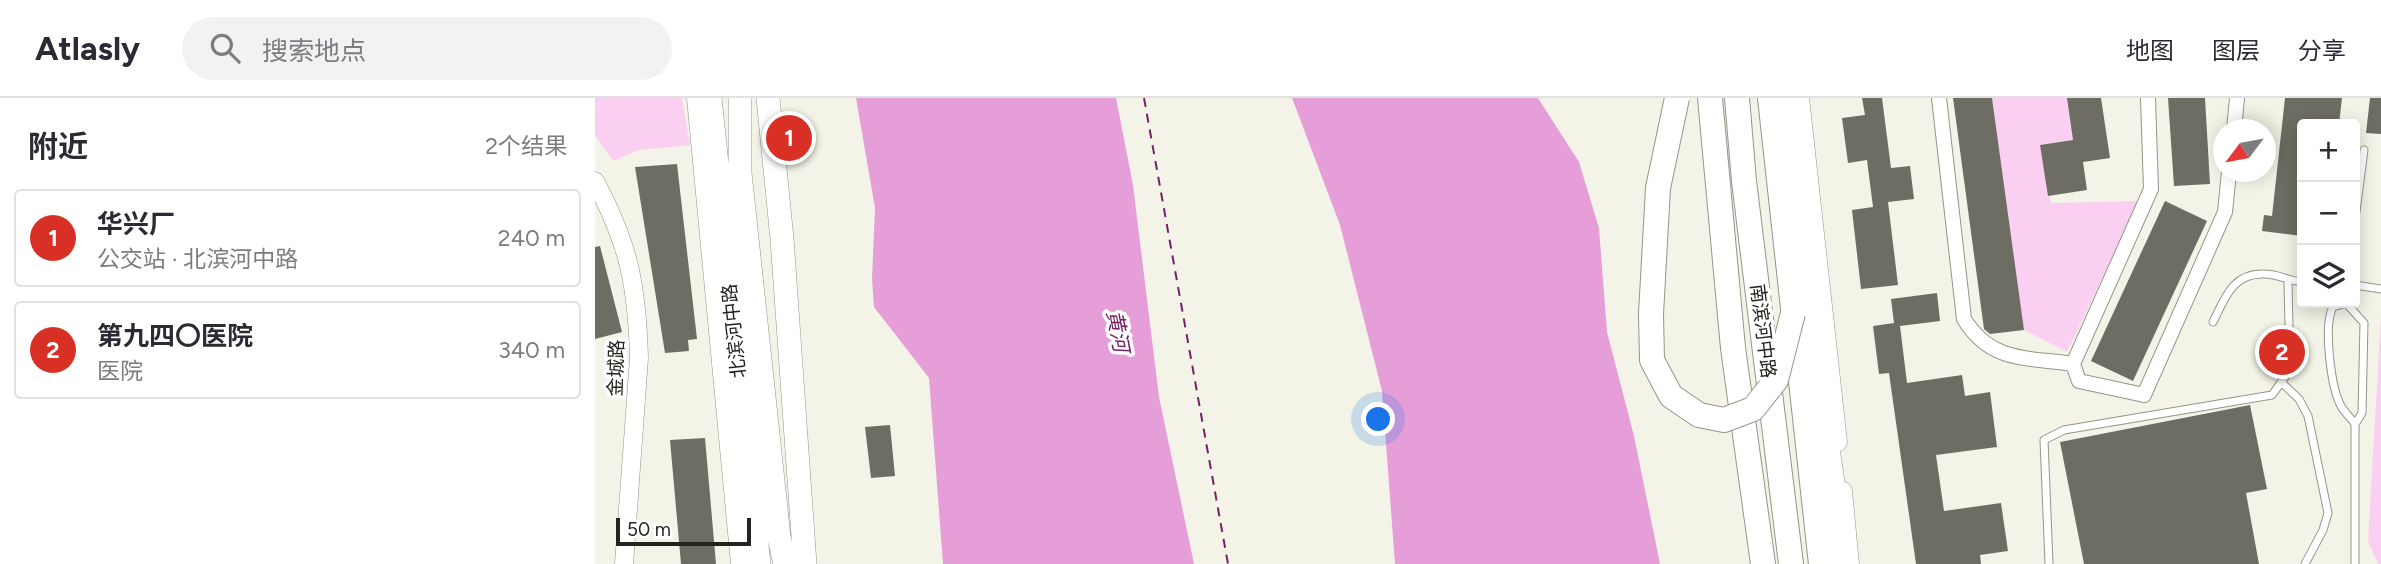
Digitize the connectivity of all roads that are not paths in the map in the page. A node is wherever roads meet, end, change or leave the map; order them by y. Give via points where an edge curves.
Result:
1 (696, 98) edge
2 (710, 98) edge
3 (740, 98) edge
4 (768, 98) edge
5 (1677, 98) edge
6 (1710, 98) edge
7 (1737, 98) edge
8 (1770, 98) edge
9 (1785, 98) edge
10 (1800, 98) edge
11 (1939, 98) edge
12 (2148, 98) edge
13 (2237, 98) edge
14 (2235, 119) edge
15 (2364, 150) dead end
16 (595, 181) edge
17 (2228, 182) edge
18 (2360, 182) edge
19 (2288, 281) junction
20 (2297, 282) edge
21 (2360, 286) edge
22 (2381, 289) edge
23 (2332, 308) edge
24 (2350, 308) edge
25 (1801, 313) junction
26 (2213, 322) dead end
27 (2073, 364) junction
28 (2281, 383) junction
29 (2355, 424) junction
30 (624, 564) edge
31 (740, 564) edge
32 (759, 564) edge
33 (785, 564) edge
34 (805, 564) edge
35 (1763, 564) edge
36 (1791, 564) edge
37 (1821, 564) edge
38 (1832, 564) edge
39 (1850, 564) edge
40 (2049, 564) edge
41 (2305, 564) edge
42 (2355, 564) edge

1 - 31 street
2 - 32 main road, 北滨河中路
3 - 33 main road via 740,173
4 - 34 main road
5 - 25 highway, bridge via 1658,188 1651,314 1652,360 1671,396 1699,415 1724,420 1753,409 1776,380
6 - 35 highway via 1733,348
7 - 36 highway, 南滨河中路
8 - 25 highway, 南滨河中路
9 - 25 main road
10 - 39 street
11 - 27 street via 1964,319 1974,336 2001,355
12 - 27 street via 2151,189
13 - 14 street
15 - 18 lane
16 - 30 street, 金城路 via 621,231 638,324
17 - 27 street via 2225,212 2144,395 2079,381
19 - 20 lane
19 - 26 lane via 2266,274 2245,276 2233,283
19 - 28 lane via 2290,370
21 - 22 lane
23 - 29 lane via 2327,319 2327,342 2340,404
24 - 29 lane via 2364,323 2362,413
25 - 37 highway, 南滨河中路
25 - 38 main road via 1835,496
28 - 40 lane via 2272,395 2064,430 2044,440
28 - 41 lane via 2299,399 2308,416 2328,513
29 - 42 lane

